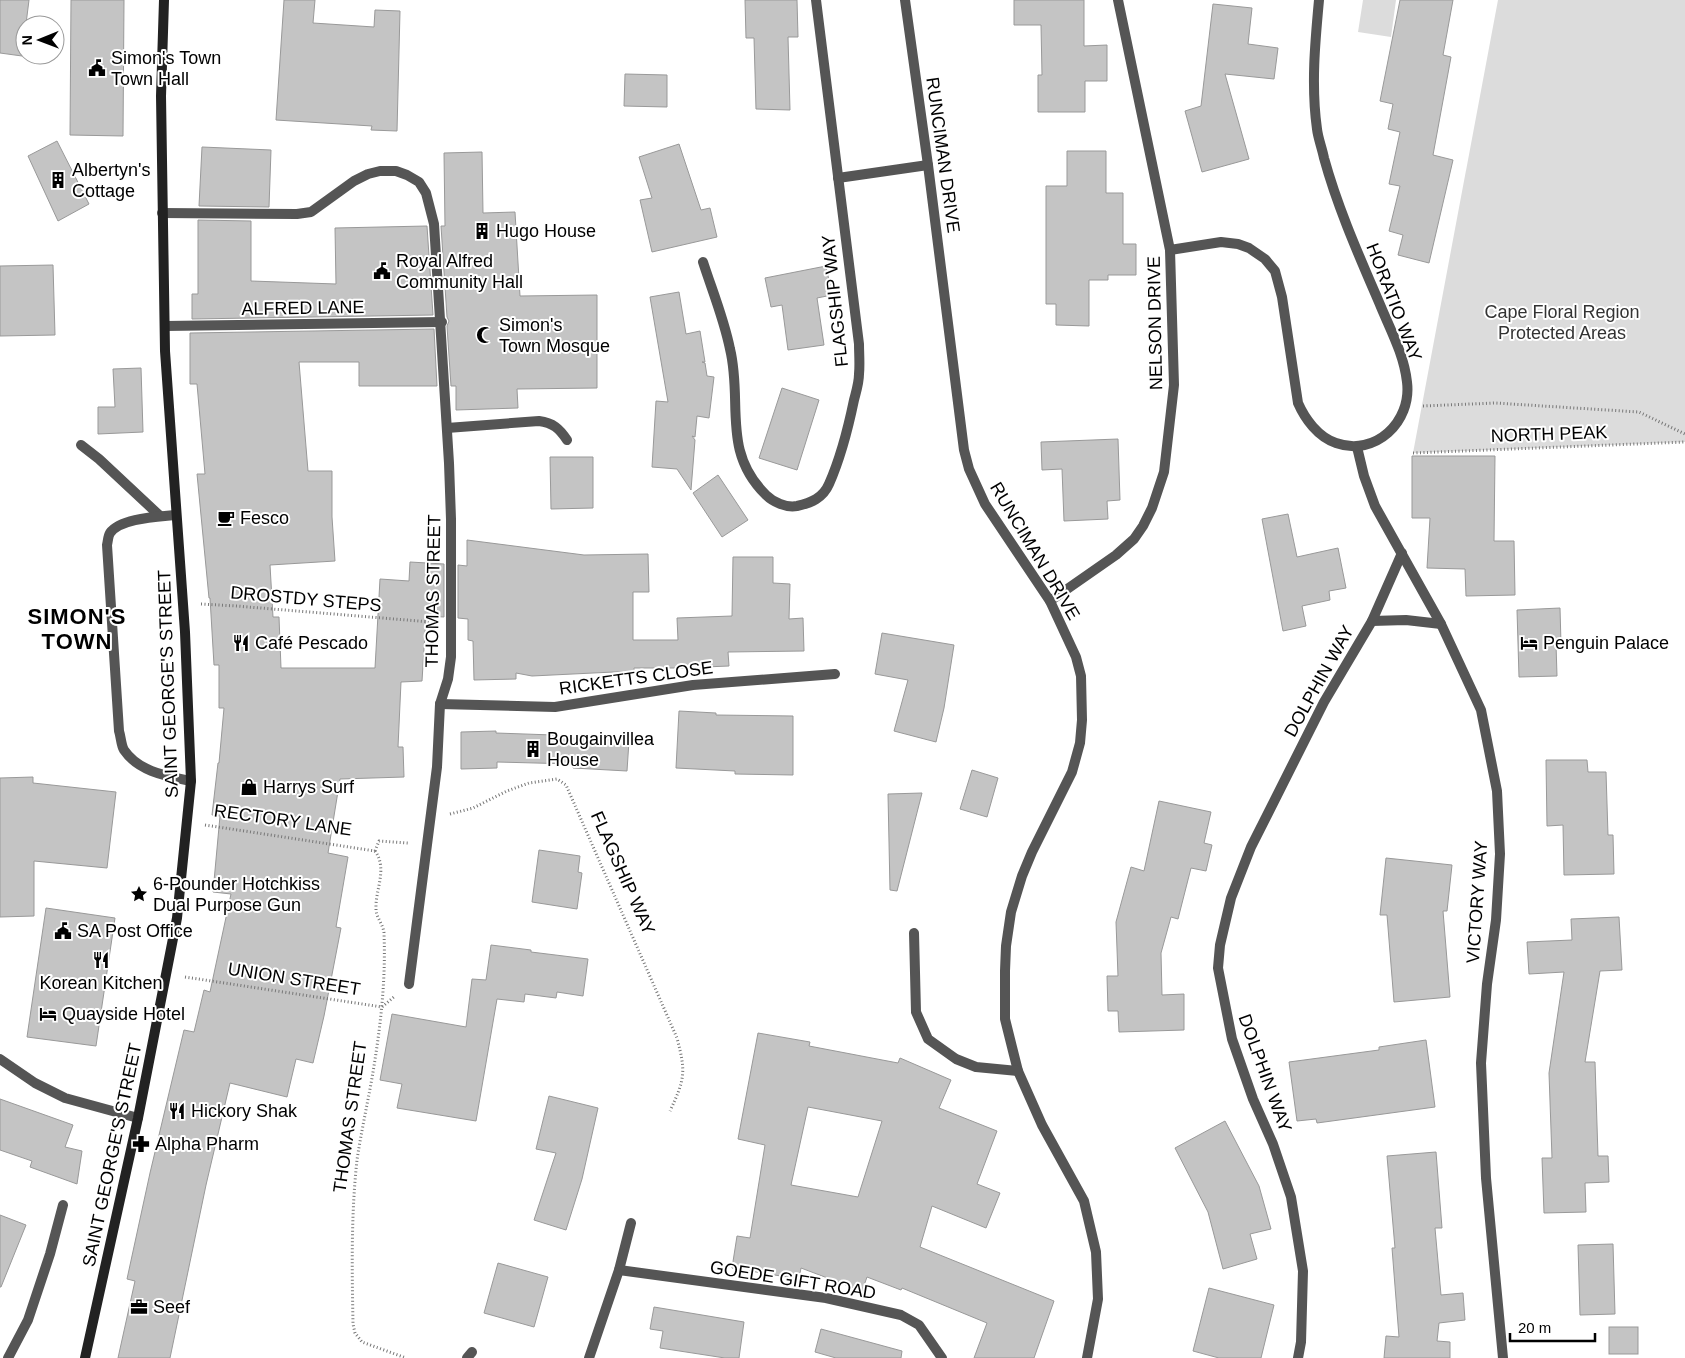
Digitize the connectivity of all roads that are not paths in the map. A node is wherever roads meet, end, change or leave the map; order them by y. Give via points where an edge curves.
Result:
1 (164, 0) edge
2 (816, 0) edge
3 (904, 0) edge
4 (1118, 0) edge
5 (1319, 0) edge
6 (928, 164) junction
7 (838, 178) junction
8 (162, 213) junction
9 (1170, 250) junction
10 (703, 262) dead end
11 (442, 322) junction
12 (165, 326) junction
13 (447, 428) junction
14 (567, 440) dead end
15 (81, 444) dead end
16 (1358, 447) junction
17 (176, 515) junction
18 (160, 516) junction
19 (1402, 553) junction
20 (1050, 601) junction
21 (1372, 621) junction
22 (1441, 624) junction
23 (835, 674) dead end
24 (440, 704) junction
25 (190, 781) junction
26 (914, 933) dead end
27 (408, 984) road end
28 (0, 1059) edge
29 (1018, 1070) junction
30 (138, 1118) junction
31 (63, 1205) dead end
32 (631, 1223) dead end
33 (619, 1270) junction
34 (8, 1358) edge
35 (85, 1358) edge
36 (589, 1358) edge
37 (942, 1358) edge
38 (1087, 1358) edge
39 (1298, 1358) edge
40 (1503, 1358) edge

1 - 8 main road, SAINT GEORGE'S STREET
2 - 7 street, FLAGSHIP WAY
3 - 6 street, RUNCIMAN DRIVE
4 - 9 street, NELSON DRIVE
5 - 16 street, HORATIO WAY via 1313,63 1317,129 1332,189 1400,351 1407,383 1405,407 1397,424 1381,440
6 - 7 street
6 - 20 street, RUNCIMAN DRIVE via 964,450 985,504
7 - 10 street, FLAGSHIP WAY via 859,344 859,376 836,469 826,491 816,500 793,507 782,505 770,499 755,484 743,464 734,416 736,381 730,348
8 - 11 street, THOMAS STREET via 311,212 368,174 380,171 407,175 419,182 426,193 434,224
8 - 12 main road, SAINT GEORGE'S STREET
9 - 16 street, HORATIO WAY via 1222,242 1249,248 1265,258 1275,270 1282,297 1298,403 1305,418 1328,441
9 - 20 street, NELSON DRIVE via 1174,386 1164,472 1152,508 1134,539
11 - 12 street, ALFRED LANE
11 - 13 street, THOMAS STREET
12 - 17 main road, SAINT GEORGE'S STREET
13 - 14 street via 539,421 558,427
13 - 24 street, THOMAS STREET via 452,649 450,671
15 - 18 street
16 - 19 street, VICTORY WAY via 1374,506
17 - 18 street
17 - 25 main road, SAINT GEORGE'S STREET
18 - 25 street via 120,525 109,535 107,545 119,731 123,748 142,766 156,773
19 - 21 street, DOLPHIN WAY
19 - 22 street, VICTORY WAY
20 - 29 street, RUNCIMAN DRIVE via 1076,657 1082,720 1072,772 1032,852 1011,912 1006,946 1005,1019
21 - 22 street, DOLPHIN WAY
21 - 39 street, DOLPHIN WAY via 1324,702 1251,847 1230,898 1220,945 1218,968 1232,1039 1291,1197 1303,1271
22 - 40 street, VICTORY WAY via 1481,710 1497,791 1500,854 1481,1063 1486,1178
23 - 24 street, RICKETTS CLOSE via 693,685 556,706
24 - 27 street, THOMAS STREET via 437,766
25 - 30 main road, SAINT GEORGE'S STREET via 177,918
26 - 29 street via 916,1012 928,1039 956,1059 976,1067
28 - 30 street via 35,1083 65,1098
29 - 38 street, RUNCIMAN DRIVE via 1042,1125 1084,1201 1096,1252 1098,1299
30 - 35 main road, SAINT GEORGE'S STREET
31 - 34 street via 28,1320
32 - 33 street
33 - 36 street
33 - 37 street, GOEDE GIFT ROAD via 826,1298 901,1315 919,1325

